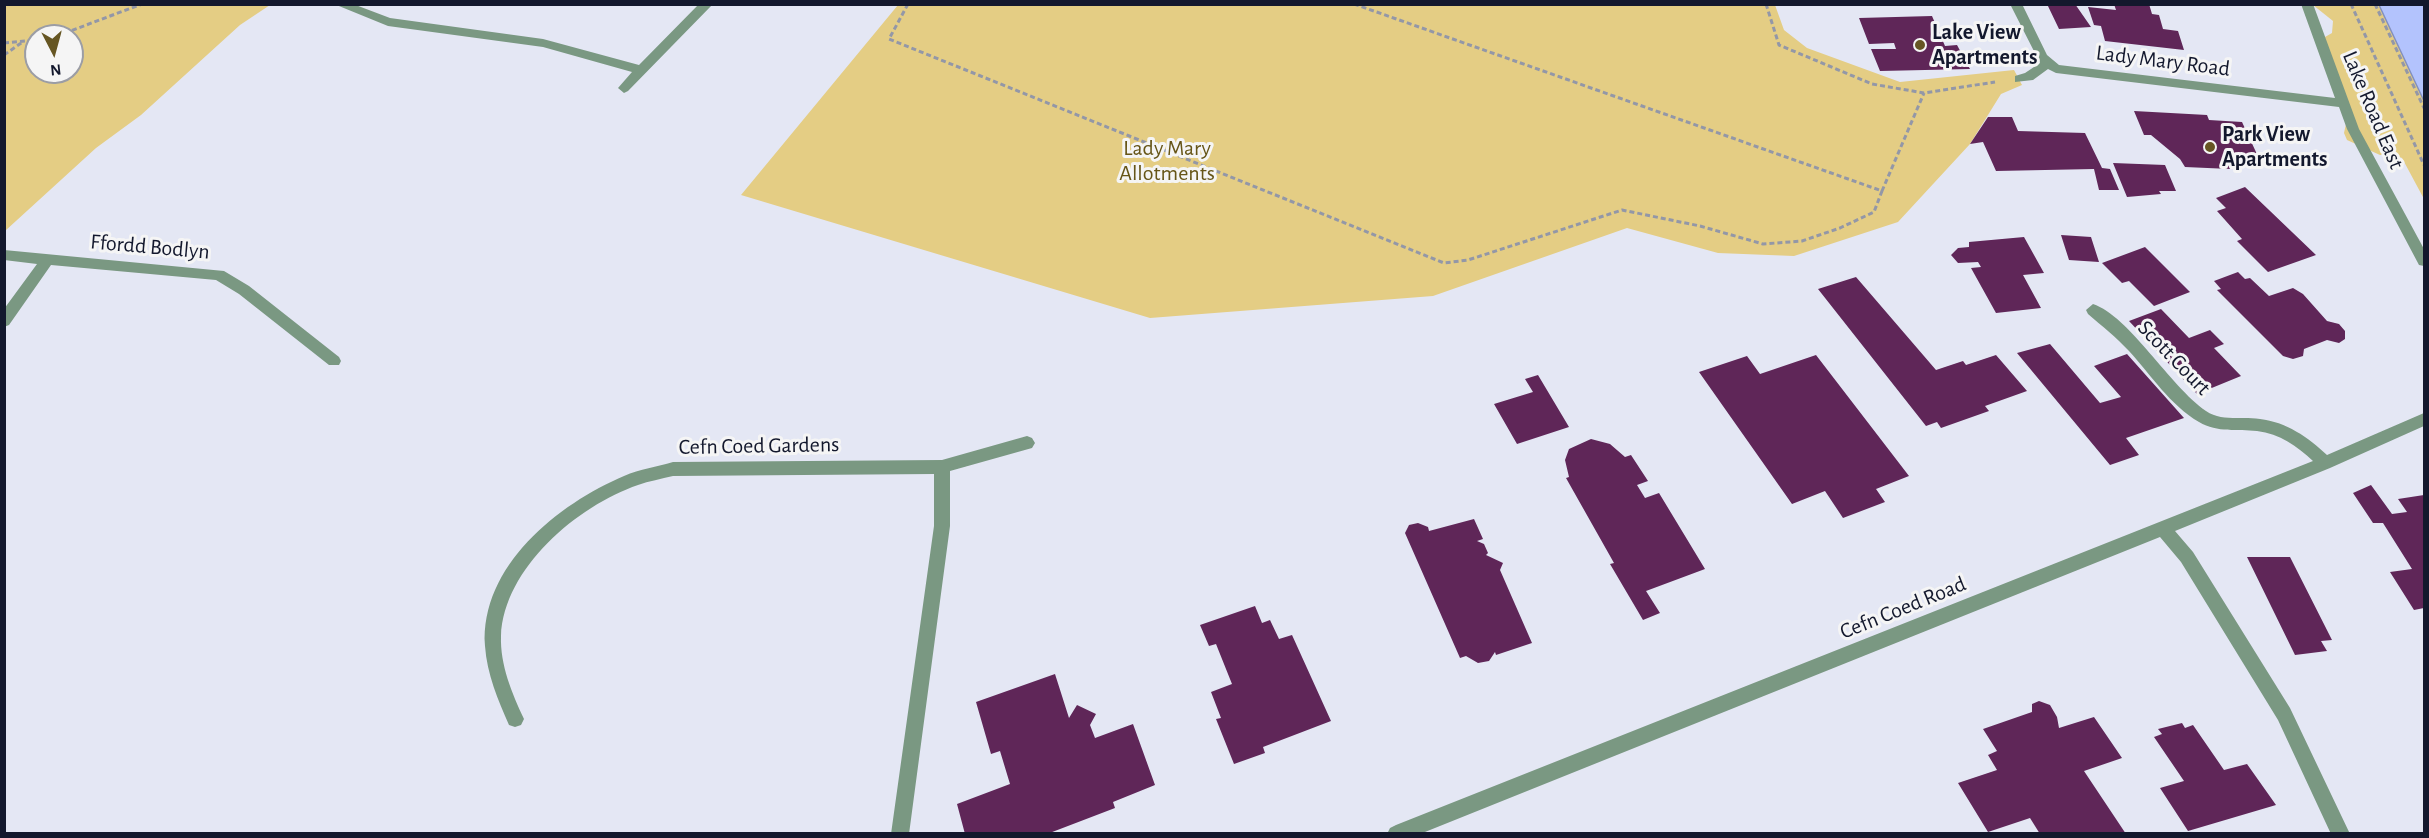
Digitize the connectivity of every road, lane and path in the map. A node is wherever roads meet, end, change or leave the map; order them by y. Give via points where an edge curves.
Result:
1 (142, 4) edge
2 (340, 4) edge
3 (707, 4) edge
4 (908, 4) edge
5 (1353, 4) edge
6 (1766, 4) edge
7 (2016, 4) edge
8 (2307, 4) edge
9 (2351, 4) edge
10 (2375, 4) edge
11 (84, 26) edge
12 (24, 41) joint
13 (4, 43) edge
14 (4, 55) edge
15 (2047, 64) junction
16 (641, 70) junction
17 (2019, 79) joint
18 (624, 88) dead end
19 (1924, 93) junction
20 (2342, 103) junction
21 (2424, 108) edge
22 (2424, 165) edge
23 (1882, 192) junction
24 (4, 255) edge
25 (48, 258) junction
26 (2424, 261) edge
27 (2093, 310) dead end
28 (4, 321) edge
29 (334, 361) dead end
30 (2424, 418) edge
31 (1027, 443) dead end
32 (2325, 463) junction
33 (942, 467) junction
34 (2163, 529) junction
35 (515, 718) dead end
36 (900, 834) edge
37 (1396, 834) edge
38 (2341, 834) edge

1 - 11 path
2 - 16 street via 388,22 543,43
3 - 16 street
4 - 23 path via 889,39 1444,263 1468,260 1622,210 1763,244 1802,240 1874,212
5 - 23 path
6 - 19 path via 1779,45 1872,84
7 - 15 street
8 - 20 street, Lake Road East
9 - 22 path
10 - 21 path
12 - 13 path
12 - 14 path
15 - 17 street
15 - 20 street, Lady Mary Road via 2068,71
16 - 18 street
17 - 19 path
19 - 23 path
20 - 26 street, Lake Road East
24 - 25 street, Ffordd Bodlyn
25 - 28 street
25 - 29 street, Ffordd Bodlyn via 219,275
27 - 32 street, Scott Court via 2124,336 2187,406 2223,424 2259,425 2284,431 2303,441
30 - 32 street, Cefn Coed Road
31 - 33 street, Cefn Coed Gardens
32 - 34 street, Cefn Coed Road
33 - 35 street, Cefn Coed Gardens via 673,468 630,481 577,508 533,547 503,592 493,635 499,683
33 - 36 street via 942,526
34 - 37 street, Cefn Coed Road
34 - 38 street via 2187,557 2283,714

